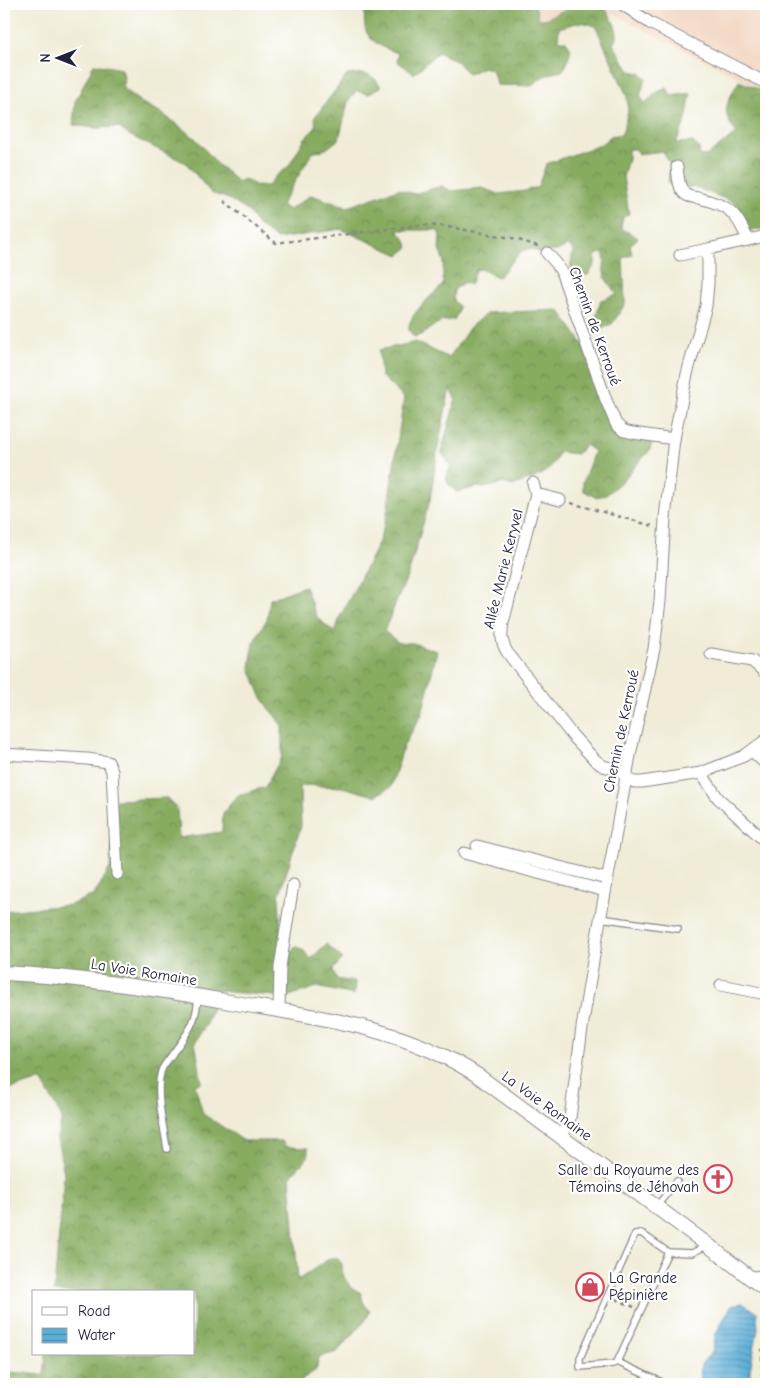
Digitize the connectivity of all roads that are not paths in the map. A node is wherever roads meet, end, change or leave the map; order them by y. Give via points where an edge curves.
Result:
1 (622, 4) edge
2 (766, 84) edge
3 (677, 167) dead end
4 (766, 236) edge
5 (748, 240) junction
6 (708, 249) junction
7 (547, 253) road end
8 (680, 255) dead end
9 (674, 439) junction
10 (533, 483) dead end
11 (536, 494) junction
12 (565, 502) road end
13 (711, 654) dead end
14 (766, 673) edge
15 (766, 740) edge
16 (752, 751) junction
17 (4, 754) edge
18 (766, 764) edge
19 (701, 773) junction
20 (627, 778) junction
21 (766, 842) edge
22 (476, 846) dead end
23 (464, 853) dead end
24 (117, 874) dead end
25 (607, 879) junction
26 (293, 886) dead end
27 (605, 891) junction
28 (600, 918) junction
29 (678, 929) dead end
30 (4, 973) edge
31 (720, 985) dead end
32 (766, 994) edge
33 (198, 996) junction
34 (279, 1010) junction
35 (561, 1136) junction
36 (167, 1149) dead end
37 (677, 1181) dead end
38 (656, 1207) junction
39 (708, 1245) junction
40 (668, 1252) junction
41 (766, 1276) edge
42 (750, 1277) junction
43 (766, 1290) edge
44 (617, 1362) junction
45 (666, 1384) edge

1 - 2 street via 656,26
3 - 5 street via 682,191 728,208 735,214
4 - 5 street
5 - 6 street
6 - 8 street
6 - 9 street, Chemin de Kerroué via 706,306 686,374
7 - 9 street, Chemin de Kerroué via 561,271 616,424 624,431
9 - 20 street, Chemin de Kerroué via 654,649
10 - 11 street, Allée Marie Keryvel
11 - 12 street, Allée Marie Keryvel
11 - 20 street, Allée Marie Keryvel via 503,623 502,645 582,747 600,764 619,770
13 - 14 street via 752,661
15 - 16 street
16 - 18 street
16 - 19 street
17 - 24 street via 108,762 112,772
19 - 20 street via 642,782
19 - 21 street via 718,798
20 - 25 street, Chemin de Kerroué
22 - 25 street
23 - 27 street
25 - 27 street, Chemin de Kerroué
26 - 34 street via 280,973
27 - 28 street, Chemin de Kerroué
28 - 29 lane
28 - 35 street, Chemin de Kerroué via 570,1118
30 - 33 street, La Voie Romaine via 90,980
31 - 32 street
33 - 34 street, La Voie Romaine
33 - 36 lane via 192,1027 163,1068 160,1081
34 - 35 street, La Voie Romaine via 362,1026 448,1056
35 - 38 street, La Voie Romaine
37 - 38 lane
38 - 39 street, La Voie Romaine
39 - 40 lane via 692,1253
39 - 42 street, La Voie Romaine
40 - 44 lane
40 - 44 lane via 641,1233 635,1234 580,1358 580,1368
41 - 42 street
42 - 43 street, La Voie Romaine
44 - 45 lane

